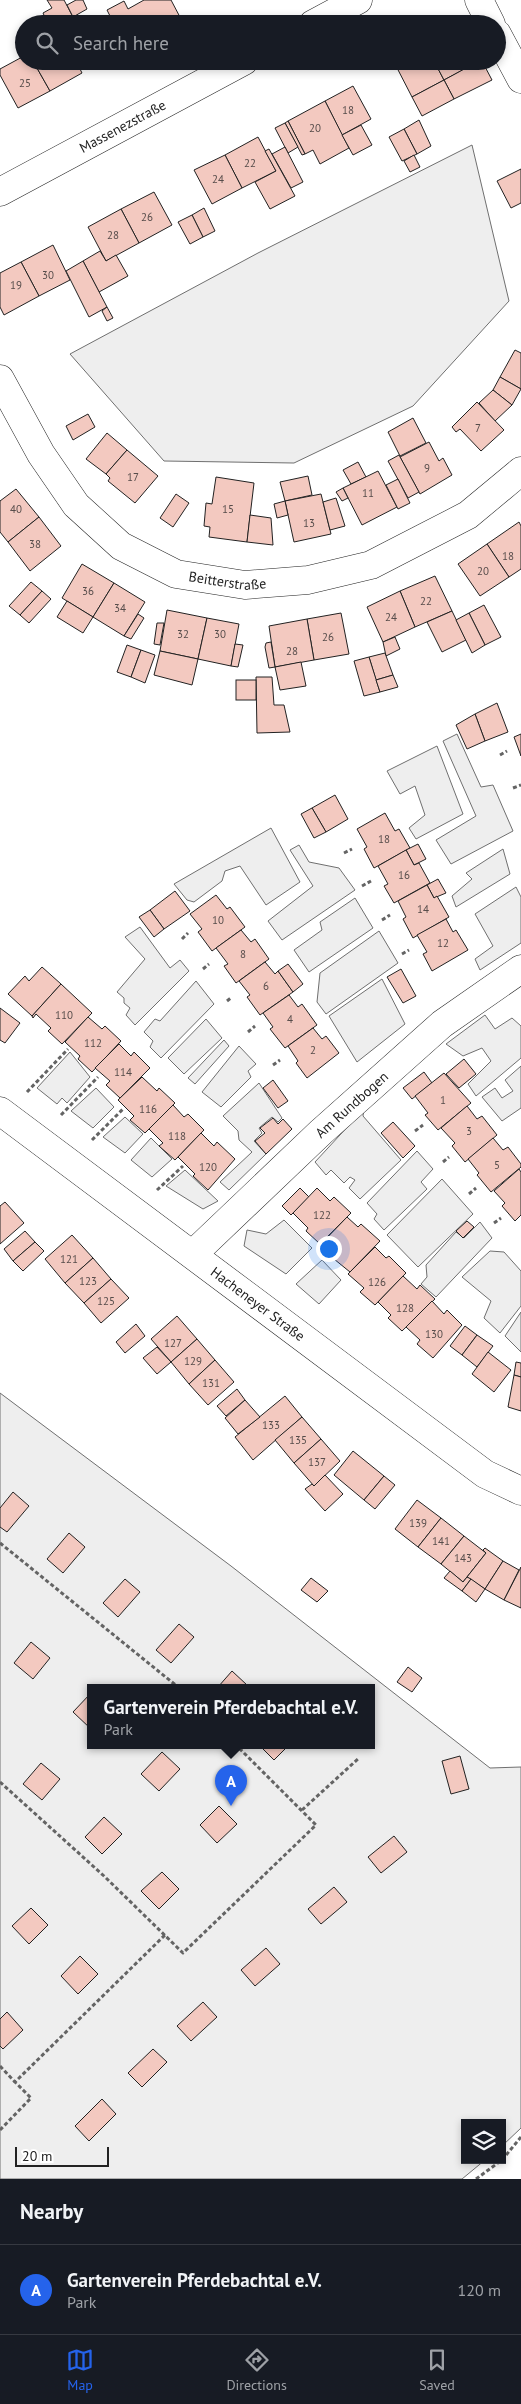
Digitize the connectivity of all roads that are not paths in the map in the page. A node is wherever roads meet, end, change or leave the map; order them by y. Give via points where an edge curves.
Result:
1 (358, 0) edge
2 (479, 0) edge
3 (330, 15) edge
4 (487, 15) edge
5 (506, 50) edge
6 (227, 70) edge
7 (521, 78) edge
8 (0, 192) edge
9 (0, 378) edge
10 (521, 472) edge
11 (521, 969) edge
12 (0, 1111) edge
13 (193, 1254) junction
14 (521, 1491) edge

1 - 3 street
2 - 4 street
5 - 7 street
6 - 8 street, Massenezstraße
9 - 10 street, Beitterstraße via 41,454 76,505 121,546 176,574 245,585 308,580 371,565 468,516
11 - 13 street, Am Rundbogen via 442,1024
12 - 13 street, Hacheneyer Straße
13 - 14 street, Hacheneyer Straße via 485,1474

